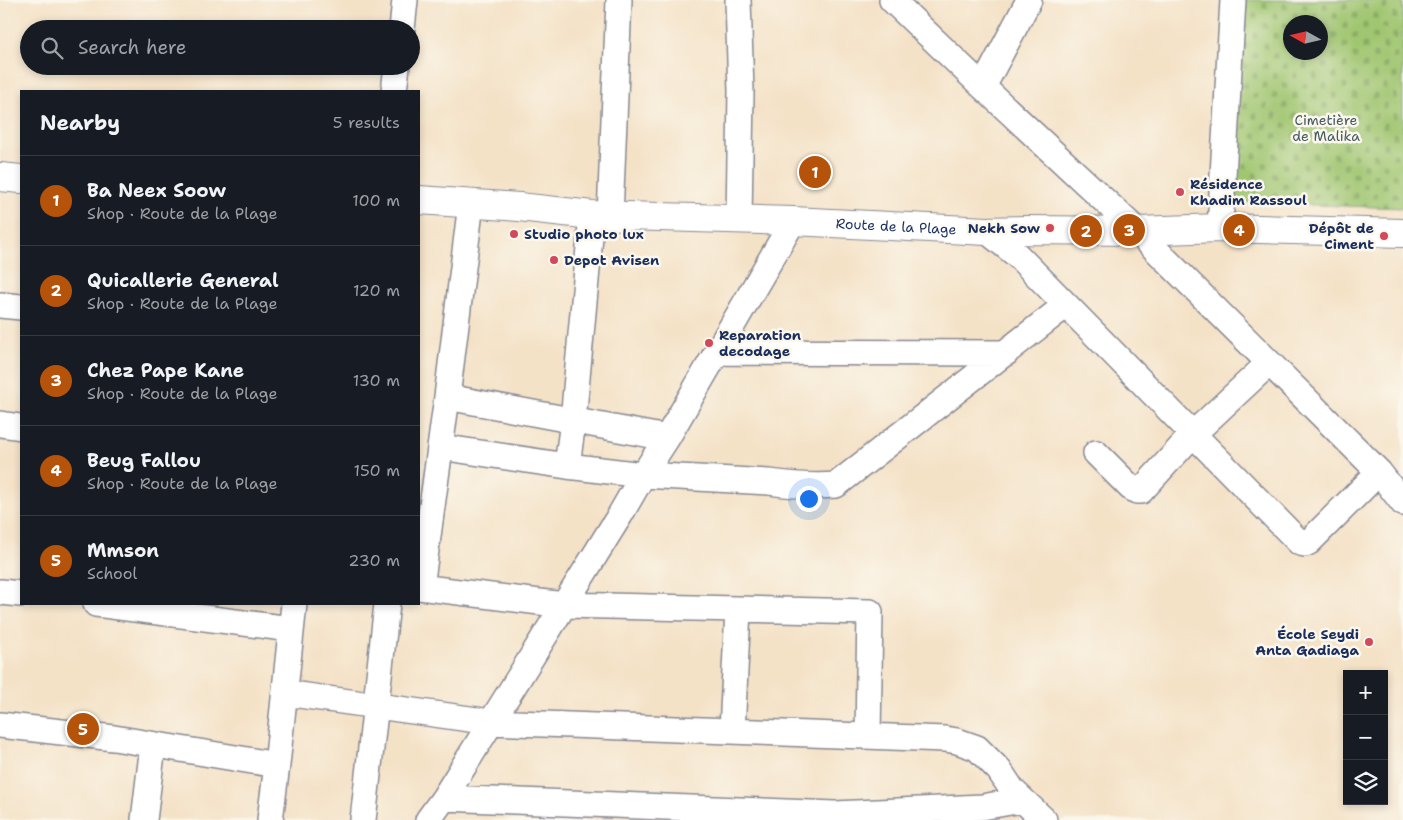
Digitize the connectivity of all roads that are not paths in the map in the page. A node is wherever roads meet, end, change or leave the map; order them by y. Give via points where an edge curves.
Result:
1 (405, 0) edge
2 (620, 0) edge
3 (738, 0) edge
4 (892, 0) edge
5 (1029, 0) edge
6 (1233, 0) edge
7 (403, 20) edge
8 (396, 75) edge
9 (983, 87) junction
10 (394, 90) edge
11 (0, 177) edge
12 (20, 179) edge
13 (420, 200) edge
14 (471, 203) junction
15 (601, 215) junction
16 (739, 220) junction
17 (793, 222) junction
18 (1220, 228) junction
19 (1137, 231) junction
20 (987, 232) junction
21 (1403, 233) edge
22 (0, 305) edge
23 (1066, 305) junction
24 (20, 307) edge
25 (717, 352) junction
26 (1006, 353) junction
27 (1269, 363) junction
28 (447, 397) junction
29 (573, 421) junction
30 (0, 424) edge
31 (20, 427) edge
32 (1193, 434) junction
33 (667, 438) junction
34 (440, 447) junction
35 (1096, 453) dead end
36 (567, 466) junction
37 (1379, 472) junction
38 (643, 476) junction
39 (1401, 492) edge
40 (420, 587) edge
41 (0, 592) edge
42 (20, 594) edge
43 (112, 605) edge
44 (294, 605) edge
45 (387, 605) edge
46 (564, 605) junction
47 (162, 608) edge
48 (738, 610) junction
49 (291, 629) junction
50 (285, 693) junction
51 (376, 706) junction
52 (491, 722) junction
53 (0, 725) edge
54 (732, 731) junction
55 (868, 736) junction
56 (153, 745) junction
57 (277, 765) junction
58 (444, 798) junction
59 (1022, 800) junction
60 (144, 820) edge
61 (270, 820) edge
62 (363, 820) edge
63 (428, 820) edge
64 (1044, 820) edge

1 - 7 street
2 - 15 street
3 - 16 street via 741,91
4 - 9 street
5 - 9 street
6 - 18 street
8 - 10 street
9 - 19 street
11 - 12 main road
13 - 14 main road, Route de la Plage
14 - 15 main road, Route de la Plage
14 - 28 street
15 - 16 main road, Route de la Plage
15 - 29 street
16 - 17 main road, Route de la Plage
17 - 20 main road, Route de la Plage
17 - 25 street
18 - 19 main road, Route de la Plage
18 - 21 main road, Route de la Plage
19 - 20 main road, Route de la Plage
19 - 27 street
20 - 23 street via 1018,256
22 - 24 street
23 - 26 street
23 - 32 street
25 - 26 street
25 - 33 street
26 - 38 street via 836,485
27 - 32 street
27 - 37 street
28 - 29 street
28 - 34 street
29 - 33 street
29 - 36 street
30 - 31 street
32 - 35 street via 1141,491 1132,489
32 - 37 street via 1300,543 1309,542
33 - 38 street
34 - 36 street
34 - 40 street
36 - 38 street
37 - 39 street
38 - 46 street
40 - 46 street
41 - 42 street
43 - 47 street
44 - 49 street
45 - 51 street
46 - 48 street
46 - 52 street
47 - 49 street
48 - 54 street
48 - 55 street via 870,612
49 - 50 street
50 - 51 street
50 - 57 street
51 - 52 street
51 - 62 street
52 - 54 street
52 - 58 street
53 - 56 street
54 - 55 street
55 - 59 street via 944,739 977,748
56 - 57 street
56 - 60 street
57 - 61 street
58 - 59 street via 835,814 982,807
58 - 63 street
59 - 64 street

